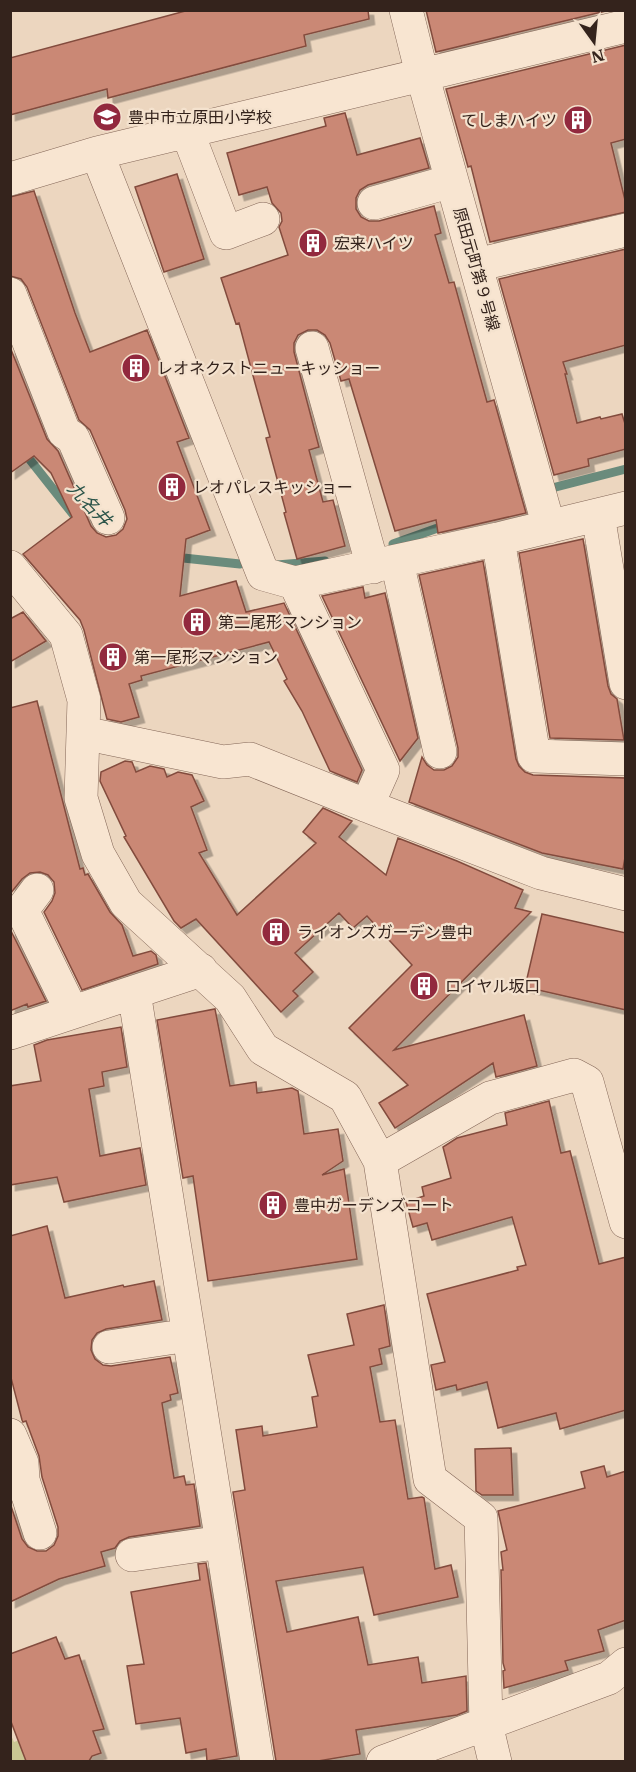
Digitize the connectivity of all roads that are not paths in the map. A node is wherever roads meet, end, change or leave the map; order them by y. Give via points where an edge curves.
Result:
1 (406, 10) edge
2 (626, 26) edge
3 (423, 74) junction
4 (187, 131) junction
5 (97, 153) junction
6 (10, 179) edge
7 (452, 181) junction
8 (374, 203) dead end
9 (263, 219) dead end
10 (626, 231) edge
11 (476, 265) junction
12 (10, 294) edge
13 (312, 348) dead end
14 (612, 512) edge
15 (108, 518) dead end
16 (549, 527) junction
17 (498, 539) junction
18 (385, 564) junction
19 (15, 581) edge
20 (295, 583) junction
21 (626, 683) edge
22 (83, 733) junction
23 (440, 752) dead end
24 (626, 759) edge
25 (367, 806) junction
26 (37, 890) dead end
27 (626, 894) edge
28 (201, 970) junction
29 (134, 992) junction
30 (72, 1012) junction
31 (10, 1033) edge
32 (380, 1161) junction
33 (626, 1222) edge
34 (189, 1335) junction
35 (109, 1347) dead end
36 (10, 1435) edge
37 (17, 1482) edge
38 (40, 1533) dead end
39 (222, 1542) junction
40 (132, 1556) dead end
41 (626, 1664) edge
42 (486, 1724) junction
43 (257, 1761) edge
44 (383, 1761) edge
45 (495, 1761) edge

1 - 3 street, 原田元町第９号線
2 - 3 street
3 - 4 street
3 - 7 street, 原田元町第９号線
4 - 5 street
4 - 9 street via 226,233
5 - 6 street
5 - 20 street via 263,574
7 - 8 street
7 - 11 street, 原田元町第９号線
10 - 11 street
11 - 16 street, 原田元町第９号線
12 - 15 street via 64,432 73,438
13 - 18 street
14 - 16 street
14 - 21 street
16 - 17 street
17 - 18 street
17 - 24 street via 534,756
18 - 20 street
18 - 23 street
19 - 22 street via 66,636 84,700
20 - 25 street via 382,770
22 - 25 street via 223,762 250,759
22 - 28 street via 81,798 98,854 126,903
25 - 27 street via 541,873
26 - 30 street via 22,910
28 - 29 street
28 - 32 street via 230,998 263,1049 345,1097
29 - 30 street
29 - 34 street
30 - 31 street
32 - 33 street via 490,1098 574,1075 587,1082
32 - 42 street via 430,1479 481,1518
34 - 35 street
34 - 39 street
36 - 37 street via 22,1463
37 - 38 street
39 - 40 street
39 - 43 street
41 - 42 street via 609,1678
42 - 44 street
42 - 45 street

